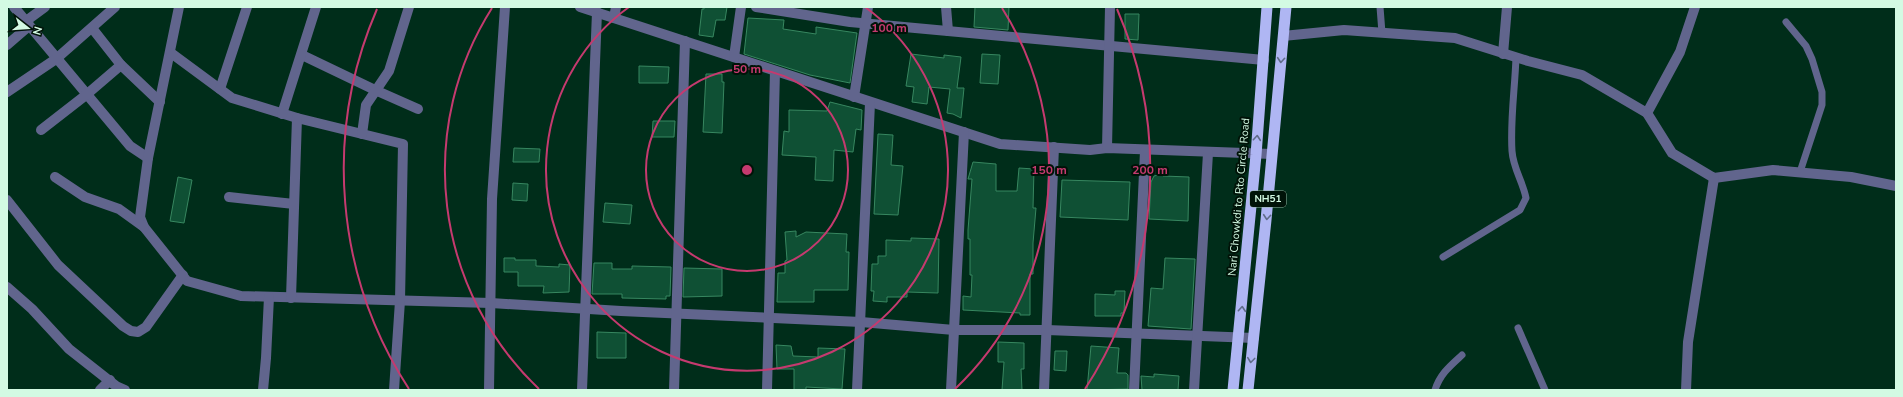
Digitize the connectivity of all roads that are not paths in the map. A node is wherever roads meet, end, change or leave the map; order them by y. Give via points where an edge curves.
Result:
1 (14, 7) edge
2 (45, 7) edge
3 (115, 7) edge
4 (179, 7) edge
5 (247, 7) edge
6 (316, 7) edge
7 (409, 7) edge
8 (505, 7) edge
9 (580, 7) edge
10 (616, 7) edge
11 (741, 7) edge
12 (756, 7) edge
13 (868, 7) edge
14 (946, 7) edge
15 (1110, 7) edge
16 (1267, 7) edge
17 (1286, 7) edge
18 (1380, 7) edge
19 (1507, 7) edge
20 (1695, 7) edge
21 (597, 12) junction
22 (614, 18) junction
23 (1786, 22) dead end
24 (864, 23) junction
25 (27, 24) junction
26 (92, 28) junction
27 (948, 31) junction
28 (1382, 33) junction
29 (1283, 36) junction
30 (685, 41) junction
31 (7, 44) edge
32 (1109, 45) junction
33 (171, 52) junction
34 (1504, 54) junction
35 (302, 55) junction
36 (1516, 57) junction
37 (734, 58) junction
38 (56, 59) junction
39 (1264, 60) junction
40 (121, 65) junction
41 (775, 71) junction
42 (220, 89) junction
43 (375, 90) junction
44 (7, 92) edge
45 (86, 95) junction
46 (854, 97) junction
47 (160, 102) junction
48 (870, 103) junction
49 (418, 109) dead end
50 (1647, 113) junction
51 (282, 114) junction
52 (297, 118) junction
53 (41, 130) dead end
54 (964, 132) junction
55 (362, 134) junction
56 (1054, 147) junction
57 (1107, 148) junction
58 (1145, 151) junction
59 (1208, 153) junction
60 (1272, 154) junction
61 (1256, 155) junction
62 (148, 158) junction
63 (1800, 172) junction
64 (55, 177) dead end
65 (1714, 178) junction
66 (1896, 186) edge
67 (229, 197) dead end
68 (7, 200) edge
69 (294, 204) junction
70 (144, 227) junction
71 (1443, 257) dead end
72 (183, 275) junction
73 (7, 287) edge
74 (269, 297) junction
75 (291, 298) junction
76 (400, 301) junction
77 (491, 303) junction
78 (585, 309) junction
79 (677, 313) junction
80 (770, 317) junction
81 (861, 322) junction
82 (1518, 328) dead end
83 (954, 330) junction
84 (1047, 330) junction
85 (1137, 334) junction
86 (1197, 336) junction
87 (1239, 338) junction
88 (1254, 338) junction
89 (1462, 355) dead end
90 (110, 380) junction
91 (100, 390) edge
92 (125, 390) edge
93 (263, 390) edge
94 (394, 390) edge
95 (489, 390) edge
96 (582, 390) edge
97 (674, 390) edge
98 (767, 390) edge
99 (857, 390) edge
100 (951, 390) edge
101 (1044, 390) edge
102 (1134, 390) edge
103 (1194, 390) edge
104 (1233, 390) edge
105 (1248, 390) edge
106 (1435, 390) edge
107 (1544, 390) edge
108 (1686, 390) edge

1 - 25 street
2 - 25 street
3 - 26 street
4 - 33 street
5 - 42 street
6 - 35 street
7 - 43 street via 389,71
8 - 77 street via 492,199
9 - 21 street
10 - 22 street
11 - 37 street
12 - 24 street
13 - 24 street
14 - 27 street
15 - 32 street
16 - 39 highway, Nari Chowkdi to Rto Circle Road / NH51
17 - 29 highway, NH51
18 - 28 lane
19 - 34 street
20 - 50 street via 1680,52
21 - 22 street
21 - 78 street
22 - 30 street
23 - 63 lane via 1806,46 1822,92 1822,104
24 - 27 street
24 - 46 street
25 - 31 street
25 - 38 street
26 - 38 street
26 - 40 street
27 - 32 street
28 - 29 street via 1344,30
28 - 34 street via 1455,38
29 -> 60 highway, NH51
30 - 37 street
30 - 79 street
32 - 39 street
32 - 57 street
33 - 42 street
33 - 47 street
34 - 36 street
35 - 43 street
35 - 51 street
36 - 50 street via 1582,75
36 - 71 lane via 1512,151 1526,198 1520,210
37 - 41 street
38 - 44 street
38 - 45 street
61 -> 39 highway, Nari Chowkdi to Rto Circle Road / NH51
40 - 45 street
40 - 47 street
41 - 46 street
41 - 80 street
42 - 51 street via 232,98
43 - 49 street
43 - 55 street via 366,105
45 - 53 street
45 - 62 street via 130,146
46 - 48 street
47 - 62 street
48 - 54 street
48 - 81 street
50 - 65 street via 1672,153
51 - 52 street
52 - 55 street
52 - 69 street
54 - 56 street via 1000,144
54 - 83 street
55 - 76 street via 403,144
56 - 57 street via 1090,150
56 - 84 street
57 - 58 street
58 - 59 street
58 - 85 street
59 - 61 street
59 - 86 street
60 - 61 street
60 -> 88 highway, NH51
87 -> 61 highway, Nari Chowkdi to Rto Circle Road / NH51
62 - 70 street via 140,217
63 - 65 street via 1774,170
63 - 66 street via 1851,177
64 - 70 street via 78,193 119,210
65 - 108 street via 1688,342
67 - 69 street
68 - 72 street via 58,265 131,331 138,332 146,327
69 - 75 street
70 - 72 street
72 - 74 street via 187,281 241,296
73 - 90 street via 32,309 68,348
74 - 75 street
74 - 93 street
75 - 76 street
76 - 77 street
76 - 94 street
77 - 78 street
77 - 95 street
78 - 79 street
78 - 96 street
79 - 80 street
79 - 97 street
80 - 81 street
80 - 98 street
81 - 83 street
81 - 99 street
82 - 107 lane
83 - 84 street
83 - 100 street
84 - 85 street
84 - 101 street
85 - 86 street
85 - 102 street
86 - 87 street
86 - 103 street
87 - 88 street
87 - 104 highway, Nari Chowkdi to Rto Circle Road / NH51
88 -> 105 highway, NH51
89 - 106 lane via 1445,370
90 - 91 street
90 - 92 street

